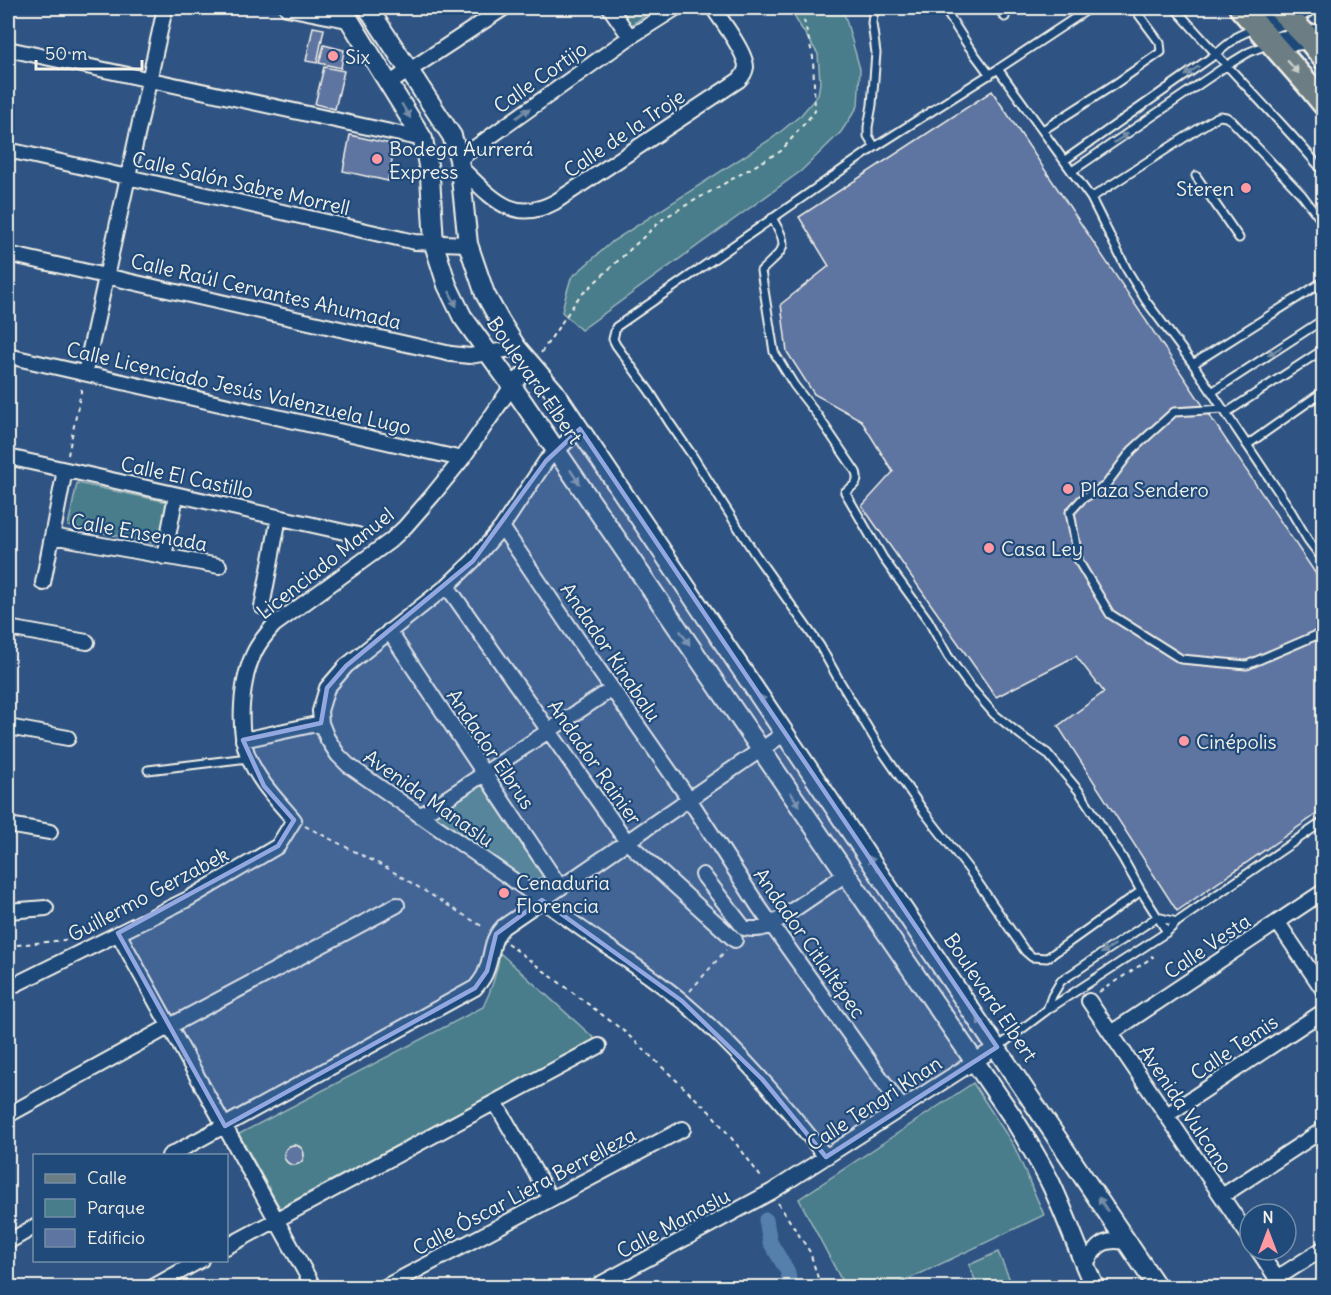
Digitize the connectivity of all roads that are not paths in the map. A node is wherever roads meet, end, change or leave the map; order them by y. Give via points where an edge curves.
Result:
1 (165, 8) edge
2 (287, 8) edge
3 (368, 8) edge
4 (504, 8) edge
5 (610, 8) edge
6 (676, 8) edge
7 (714, 8) edge
8 (877, 8) edge
9 (944, 8) edge
10 (998, 8) edge
11 (1090, 8) edge
12 (1134, 8) edge
13 (1175, 8) edge
14 (1241, 8) edge
15 (1290, 11) edge
16 (347, 14) edge
17 (1005, 17) dead end
18 (1265, 35) junction
19 (630, 37) junction
20 (1316, 37) edge
21 (8, 49) edge
22 (1216, 54) junction
23 (1323, 58) edge
24 (1226, 66) junction
25 (999, 69) junction
26 (409, 71) junction
27 (990, 75) junction
28 (150, 79) junction
29 (390, 83) junction
30 (1323, 104) edge
31 (1043, 130) junction
32 (423, 139) junction
33 (874, 147) junction
34 (8, 150) edge
35 (1065, 160) junction
36 (459, 163) junction
37 (1072, 171) junction
38 (1323, 172) edge
39 (1196, 176) dead end
40 (128, 178) junction
41 (1091, 198) junction
42 (772, 218) junction
43 (1323, 225) edge
44 (1239, 238) dead end
45 (434, 244) junction
46 (468, 244) junction
47 (8, 254) edge
48 (106, 275) junction
49 (1323, 280) edge
50 (1323, 319) edge
51 (517, 348) junction
52 (1323, 349) edge
53 (488, 352) junction
54 (8, 356) edge
55 (1193, 364) junction
56 (532, 365) junction
57 (85, 373) junction
58 (512, 386) junction
59 (1323, 391) edge
60 (1212, 392) junction
61 (1225, 411) junction
62 (579, 429) junction
63 (1247, 445) junction
64 (556, 450) junction
65 (8, 457) edge
66 (462, 459) junction
67 (64, 470) junction
68 (176, 495) junction
69 (279, 517) junction
70 (502, 526) junction
71 (358, 535) dead end
72 (52, 536) junction
73 (164, 557) junction
74 (1323, 561) edge
75 (219, 566) dead end
76 (43, 583) dead end
77 (447, 586) junction
78 (262, 607) dead end
79 (8, 628) edge
80 (389, 632) junction
81 (1323, 632) edge
82 (87, 642) dead end
83 (612, 689) junction
84 (321, 723) junction
85 (8, 727) edge
86 (549, 730) junction
87 (785, 733) junction
88 (68, 738) dead end
89 (243, 740) junction
90 (761, 749) junction
91 (249, 758) junction
92 (148, 770) dead end
93 (484, 773) junction
94 (689, 799) junction
95 (420, 816) junction
96 (294, 820) joint
97 (1323, 821) edge
98 (8, 825) edge
99 (50, 832) dead end
100 (627, 842) junction
101 (846, 874) junction
102 (704, 875) dead end
103 (560, 887) junction
104 (1141, 891) junction
105 (1323, 891) edge
106 (542, 900) junction
107 (397, 905) dead end
108 (46, 908) dead end
109 (8, 911) edge
110 (1157, 917) junction
111 (1177, 922) junction
112 (1278, 923) junction
113 (771, 925) junction
114 (1167, 932) junction
115 (118, 933) junction
116 (735, 940) road end
117 (8, 988) edge
118 (1323, 991) edge
119 (1089, 1000) road end
120 (1047, 1010) junction
121 (1323, 1011) edge
122 (170, 1026) junction
123 (1111, 1033) junction
124 (599, 1046) dead end
125 (997, 1047) junction
126 (975, 1062) junction
127 (495, 1102) junction
128 (902, 1108) junction
129 (8, 1115) edge
130 (1167, 1115) junction
131 (225, 1126) junction
132 (683, 1129) dead end
133 (1323, 1129) edge
134 (171, 1154) edge
135 (826, 1157) junction
136 (771, 1192) joint
137 (1222, 1196) junction
138 (550, 1198) junction
139 (277, 1220) junction
140 (1238, 1220) edge
141 (33, 1228) edge
142 (8, 1242) edge
143 (1130, 1244) junction
144 (228, 1246) edge
145 (1323, 1248) edge
146 (197, 1262) edge
147 (1266, 1262) edge
148 (1085, 1266) junction
149 (612, 1283) edge
150 (1280, 1283) edge
151 (151, 1287) edge
152 (314, 1287) edge
153 (383, 1287) edge
154 (593, 1287) edge
155 (1095, 1287) edge
156 (1158, 1287) edge

1 - 28 street
2 - 16 street
3 - 26 street, Boulevard Elbert
4 - 26 street
5 - 19 street
6 - 19 street, Calle Cortijo
7 - 36 street, Calle de la Troje via 743,55 744,74 555,202 533,211 502,205
8 - 33 lane via 872,23 876,53 868,128
9 - 27 lane
10 - 17 lane
11 - 25 lane
12 - 31 lane via 1160,43 1161,52
13 - 22 lane
14 - 18 main road
15 - 18 main road
15 - 20 main road
16 - 29 street, Boulevard Elbert
18 - 20 main road
18 - 22 lane via 1238,36
18 - 24 lane via 1249,52
18 -> 30 main road
36 -> 19 street, Calle Cortijo
20 - 23 main road
21 - 28 street
22 - 24 lane
22 -> 35 lane
37 -> 24 lane
24 - 38 lane
25 - 27 lane
25 - 31 lane
26 - 29 street
26 - 36 street, Boulevard Elbert via 452,136
27 - 33 lane
28 - 32 street
28 - 40 street
29 -> 32 street, Boulevard Elbert
31 - 35 lane
32 - 45 street, Boulevard Elbert via 430,176
33 - 42 lane
34 - 40 street, Calle Salón Sabre Morrell
35 - 37 lane
36 - 46 street, Boulevard Elbert
37 - 41 lane
39 - 44 lane
40 - 45 street, Calle Salón Sabre Morrell
40 - 48 street
41 - 43 lane via 1220,116 1232,121 1250,139 1302,195
41 - 55 lane via 1141,294
42 - 104 lane via 783,236 783,249 761,271 774,352 856,472 858,482 844,492 883,558 968,684 994,714 1055,762 1079,791
42 - 104 lane via 615,327 616,345 820,646 880,748 1025,951 1032,957 1047,958
45 - 46 street, Calle Salón Sabre Morrell
45 -> 53 street, Boulevard Elbert via 454,301
46 - 51 street, Boulevard Elbert via 485,294
47 - 48 street, Calle Raúl Cervantes Ahumada
48 - 53 street, Calle Raúl Cervantes Ahumada via 451,354 470,356
48 - 57 street
49 - 55 lane
50 -> 60 lane
51 - 53 street, Calle Raúl Cervantes Ahumada
51 - 56 street, Boulevard Elbert
52 - 61 lane
53 - 58 street, Boulevard Elbert
54 - 57 street, Calle Licenciado Jesús Valenzuela Lugo
55 - 60 lane
56 - 58 street, Licenciado Manuel
56 - 62 street, Boulevard Elbert
57 - 66 street, Calle Licenciado Jesús Valenzuela Lugo
58 - 64 street, Boulevard Elbert
58 - 66 street, Licenciado Manuel
59 - 63 lane
60 - 61 lane
61 - 63 lane
61 - 81 lane via 1174,412 1132,450 1105,486 1082,499 1070,512 1078,562 1110,614 1180,659 1247,665
62 - 64 street
87 -> 62 street, Boulevard Elbert
63 - 74 lane
64 - 70 street
64 -> 90 street, Boulevard Elbert
65 - 67 street, Calle El Castillo
66 - 89 street, Licenciado Manuel via 397,534 274,625 263,638 247,672 241,716
67 - 68 street, Calle El Castillo
67 - 72 street
68 - 69 street, Calle El Castillo
68 - 73 street
69 - 71 street, Calle El Castillo
69 - 78 street
70 - 77 street
70 - 83 street, Andador Kinabalu
72 - 73 street, Calle Ensenada
72 - 76 street
73 - 75 street, Calle Ensenada
77 - 80 street
77 - 86 street, Andador Rainier
79 - 82 street
80 - 84 street via 346,666 327,688 320,711
80 - 93 street, Andador Elbrus
83 - 86 street
83 - 94 street, Andador Kinabalu
84 - 89 street
84 - 95 street, Avenida Manaslu via 327,738 348,765
85 - 88 street
86 - 93 street
86 - 100 street, Andador Rainier
87 - 90 street
125 -> 87 street, Boulevard Elbert
89 - 91 street, Licenciado Manuel
90 - 94 street
90 -> 101 street, Boulevard Elbert
91 - 92 lane
91 - 96 street, Licenciado Manuel via 264,786
93 - 95 street
93 - 103 street, Andador Elbrus
94 - 100 street
94 - 113 street, Andador Citlaltépec
95 - 106 street, Avenida Manaslu
96 - 115 street, Guillermo Gerzabek via 275,848 188,899
97 - 111 lane
98 - 99 street
100 - 103 street
100 - 116 street, Andador Rainier
101 - 113 street
101 - 126 street, Boulevard Elbert
102 - 113 street via 744,928
103 - 106 street
104 - 110 lane
105 - 112 street, Calle Vesta
106 - 131 street via 496,934 487,970 475,988
106 - 135 street, Avenida Manaslu via 682,1001 738,1053
107 - 122 street
108 - 109 street
110 - 111 lane
110 - 114 lane
110 -> 120 lane via 1061,981
111 - 114 lane
112 - 118 street
112 - 123 street, Calle Vesta
113 - 128 street, Andador Citlaltépec
114 - 120 lane
115 - 117 street, Guillermo Gerzabek
115 - 122 street
119 - 123 street, Avenida Vulcano
120 - 125 lane
121 - 130 street, Calle Temis
122 - 129 street
122 - 131 street
123 - 130 street, Avenida Vulcano
124 - 127 street
125 - 126 street, Calle Tengri Khan
143 -> 125 street, Boulevard Elbert
126 - 128 street, Calle Tengri Khan
126 - 148 street, Boulevard Elbert via 1037,1157
127 - 138 street
127 - 139 street
128 - 135 street, Calle Tengri Khan
130 - 137 street, Avenida Vulcano
131 - 134 street
131 - 139 street
132 - 138 street, Calle Óscar Liera Berrelleza
133 - 137 street
135 - 136 street, Calle Tengri Khan
136 - 149 street, Calle Manaslu
137 - 140 street, Avenida Vulcano
138 - 153 street, Calle Óscar Liera Berrelleza
139 - 144 street
139 - 152 street
141 - 142 street
143 - 148 street via 1114,1241 1100,1245
143 - 156 street, Boulevard Elbert
145 - 150 street
146 - 151 street
147 - 150 street
148 - 155 street, Boulevard Elbert
149 - 154 street, Calle Manaslu

